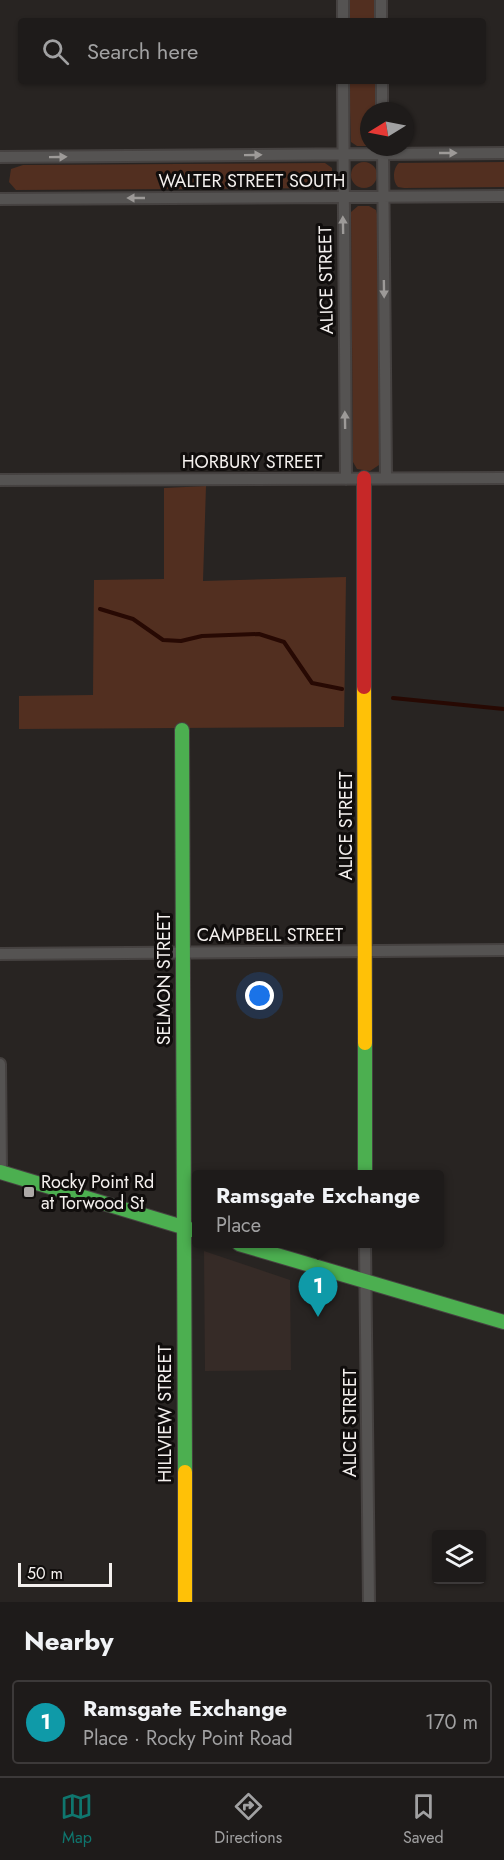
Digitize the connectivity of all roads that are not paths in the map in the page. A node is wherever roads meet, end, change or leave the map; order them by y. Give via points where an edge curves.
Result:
1 (343, 0) edge
2 (381, 0) edge
3 (343, 18) edge
4 (381, 18) edge
5 (343, 84) edge
6 (382, 84) edge
7 (382, 102) edge
8 (414, 151) edge
9 (360, 152) edge
10 (504, 153) edge
11 (343, 154) junction
12 (383, 156) edge
13 (0, 157) edge
14 (504, 196) edge
15 (343, 197) junction
16 (383, 198) junction
17 (0, 199) edge
18 (346, 478) junction
19 (364, 478) junction
20 (386, 478) junction
21 (504, 478) edge
22 (0, 480) edge
23 (182, 730) dead end
24 (504, 950) edge
25 (182, 951) junction
26 (365, 951) junction
27 (0, 954) edge
28 (0, 1064) edge
29 (365, 1170) edge
30 (0, 1172) edge
31 (190, 1229) edge
32 (252, 1248) edge
33 (366, 1248) edge
34 (366, 1282) junction
35 (504, 1322) edge
36 (184, 1602) edge
37 (369, 1602) edge

1 - 3 street
2 - 4 street
5 - 11 street, ALICE STREET
6 - 7 street
8 -> 10 street, WALTER STREET SOUTH
9 - 11 street, WALTER STREET SOUTH
13 -> 11 street, WALTER STREET SOUTH
11 - 15 street, ALICE STREET
12 - 16 street
14 - 16 street, WALTER STREET SOUTH
15 - 16 street, WALTER STREET SOUTH
15 -> 17 street, WALTER STREET SOUTH
18 -> 15 street, ALICE STREET
16 -> 20 street
18 - 19 street, HORBURY STREET
18 - 22 street, HORBURY STREET
19 - 20 street, HORBURY STREET
19 - 26 street, ALICE STREET
20 - 21 street, HORBURY STREET
23 - 25 street, SELMON STREET
24 - 26 street, CAMPBELL STREET
25 - 26 street, CAMPBELL STREET
25 - 27 street, CAMPBELL STREET
25 - 31 street, SELMON STREET
26 - 29 street, ALICE STREET
28 - 30 street
30 - 31 street
31 - 36 street, HILLVIEW STREET via 182,1256
32 - 34 street
33 - 34 street, ALICE STREET
34 - 35 street
34 - 37 street, ALICE STREET

